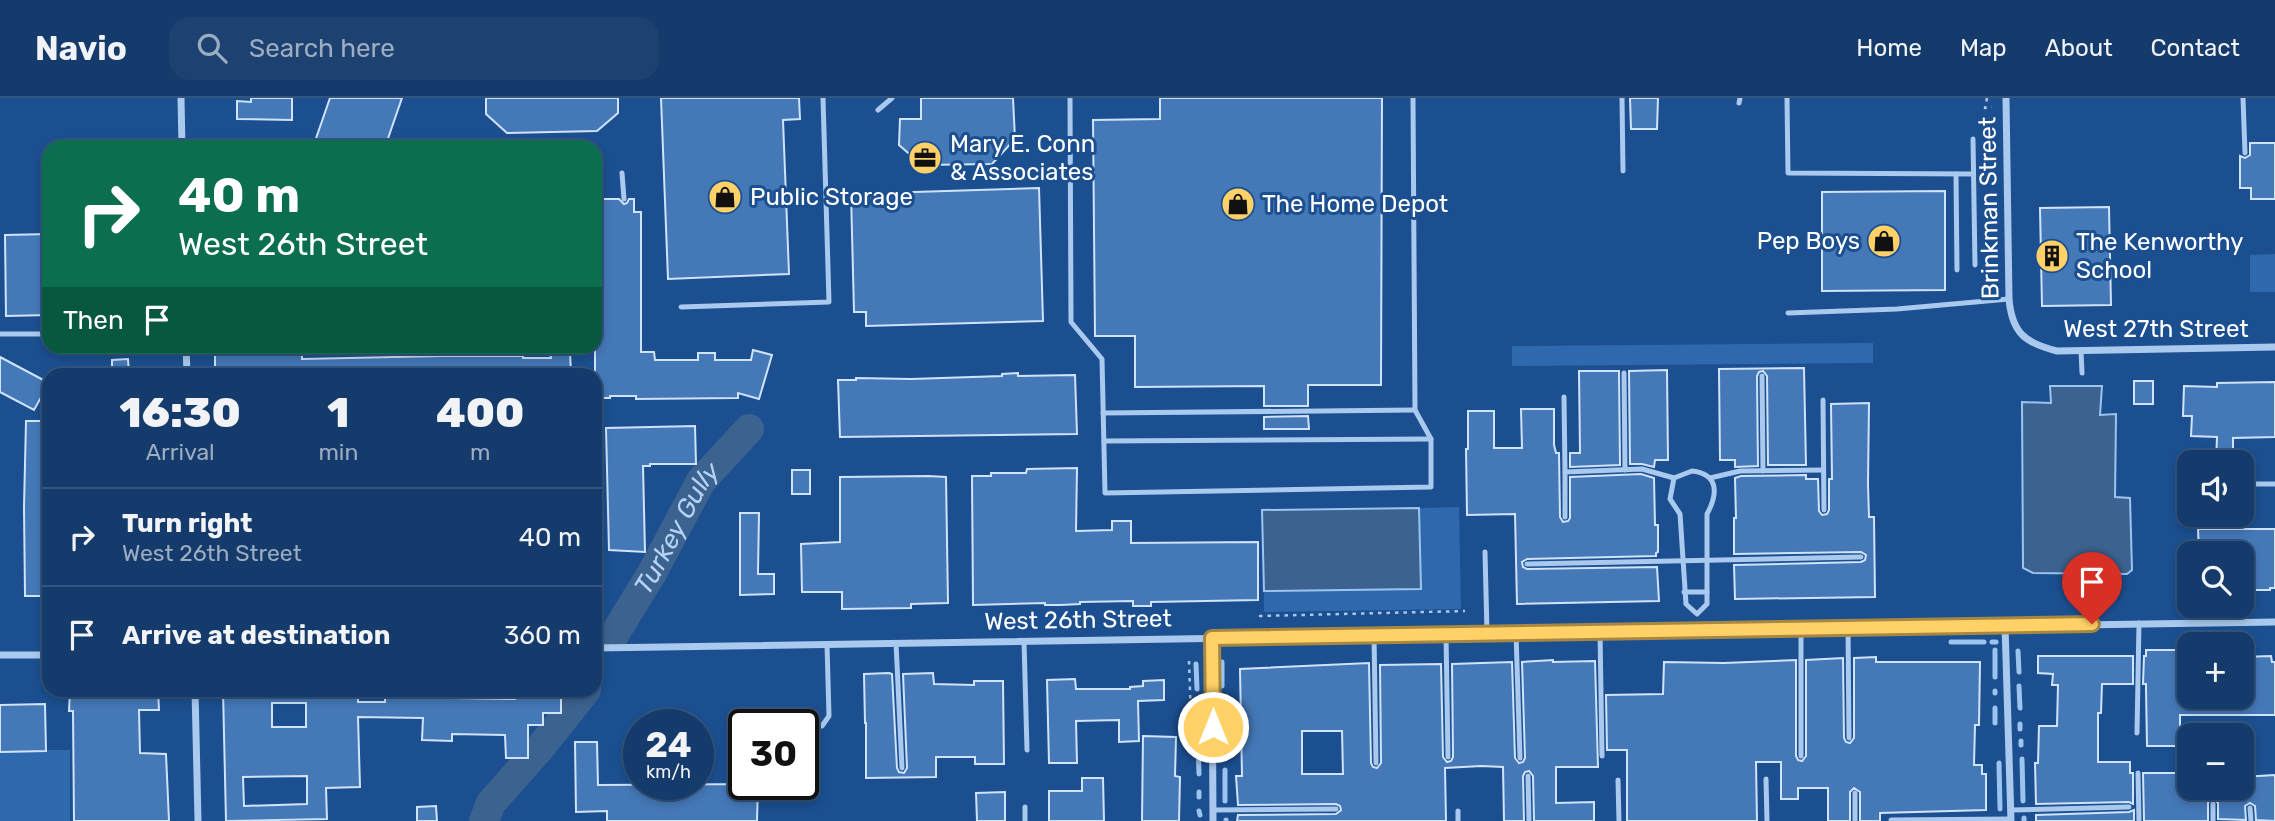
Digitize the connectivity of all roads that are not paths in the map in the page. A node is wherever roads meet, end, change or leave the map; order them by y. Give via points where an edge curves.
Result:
1 (181, 98) edge
2 (823, 98) edge
3 (892, 98) edge
4 (1070, 98) edge
5 (1413, 98) edge
6 (1622, 98) edge
7 (1787, 98) edge
8 (2006, 98) edge
9 (2243, 98) edge
10 (878, 110) dead end
11 (1973, 139) dead end
12 (182, 140) edge
13 (2245, 153) dead end
14 (1623, 171) dead end
15 (622, 173) dead end
16 (1956, 174) junction
17 (1973, 174) junction
18 (624, 199) dead end
19 (1975, 265) dead end
20 (1957, 270) dead end
21 (2009, 299) junction
22 (681, 307) dead end
23 (1788, 313) dead end
24 (0, 334) edge
25 (42, 334) edge
26 (2038, 346) joint
27 (2275, 347) edge
28 (2081, 351) junction
29 (1624, 373) dead end
30 (2082, 373) dead end
31 (1762, 376) dead end
32 (1564, 397) dead end
33 (1823, 400) dead end
34 (1415, 410) junction
35 (1103, 413) junction
36 (1431, 439) junction
37 (1104, 441) junction
38 (1625, 470) junction
39 (1823, 470) junction
40 (1763, 471) junction
41 (1565, 472) junction
42 (1674, 478) junction
43 (1710, 478) junction
44 (2254, 484) edge
45 (2275, 484) edge
46 (1824, 510) dead end
47 (1565, 517) dead end
48 (1485, 552) dead end
49 (1861, 556) dead end
50 (1707, 560) junction
51 (1682, 561) junction
52 (1527, 564) dead end
53 (1684, 592) junction
54 (1707, 592) junction
55 (2092, 600) dead end
56 (1697, 614) junction
57 (2275, 622) edge
58 (2092, 624) junction
59 (2139, 624) junction
60 (2005, 625) junction
61 (1848, 627) junction
62 (1801, 628) junction
63 (1697, 630) junction
64 (1600, 632) junction
65 (1487, 633) junction
66 (1516, 633) junction
67 (1446, 634) junction
68 (1374, 635) junction
69 (1212, 638) junction
70 (1024, 641) junction
71 (896, 643) junction
72 (827, 644) junction
73 (602, 648) edge
74 (0, 655) edge
75 (42, 655) edge
76 (195, 697) edge
77 (819, 726) edge
78 (2137, 733) dead end
79 (1849, 738) dead end
80 (1027, 750) dead end
81 (1801, 755) dead end
82 (1602, 756) dead end
83 (1448, 757) dead end
84 (1520, 758) dead end
85 (1376, 763) dead end
86 (902, 768) dead end
87 (2138, 773) dead end
88 (1528, 776) dead end
89 (1766, 779) dead end
90 (1618, 780) dead end
91 (1855, 793) dead end
92 (2213, 804) dead end
93 (1025, 807) dead end
94 (2129, 807) dead end
95 (2250, 808) dead end
96 (1336, 809) dead end
97 (1213, 810) junction
98 (2011, 810) junction
99 (1458, 811) dead end
100 (1891, 820) edge
101 (2011, 820) edge
102 (198, 821) edge
103 (1025, 821) edge
104 (1213, 821) edge
105 (1458, 821) edge
106 (1529, 821) edge
107 (1619, 821) edge
108 (1767, 821) edge
109 (1855, 821) edge
110 (2139, 821) edge
111 (2213, 821) edge
112 (2251, 821) edge

1 - 12 street
2 - 22 lane via 830,302
3 - 10 lane
4 - 35 lane via 1071,322 1102,359
5 - 34 lane
6 - 14 lane
7 - 16 lane via 1788,173
8 - 21 street, Brinkman Street
9 - 13 lane
11 - 17 lane
15 - 18 lane
16 - 17 lane
16 - 20 lane
17 - 19 lane
21 - 23 lane
21 - 26 street, Brinkman Street via 2011,319 2022,337
24 - 25 lane
26 - 28 street, West 27th Street
27 - 28 street, West 27th Street
28 - 30 lane
29 - 38 lane
31 - 40 lane
32 - 41 lane
33 - 39 lane
34 - 35 lane
34 - 36 lane
35 - 37 lane
36 - 37 lane
36 - 37 lane via 1431,487 1105,492
38 - 41 lane
38 - 42 lane via 1642,469
39 - 40 lane
39 - 46 lane
40 - 43 lane
41 - 47 lane
42 - 43 lane via 1692,471
42 - 51 lane via 1670,499 1680,514
43 - 50 lane via 1715,493 1707,514
44 - 45 lane
48 - 65 lane
49 - 50 lane
50 - 51 lane
50 - 54 lane
51 - 52 lane
51 - 53 lane
53 - 54 lane
53 - 56 lane via 1686,604
54 - 56 lane via 1707,604
55 - 58 lane
56 - 63 lane
57 - 59 street, West 26th Street
58 - 59 street, West 26th Street
58 - 60 street, West 26th Street
59 - 78 lane
60 - 61 street, West 26th Street
60 - 98 street
61 - 62 street, West 26th Street
61 - 79 lane
62 - 63 street, West 26th Street
62 - 81 lane
63 - 64 street, West 26th Street
64 - 66 street, West 26th Street
64 - 82 lane
65 - 66 street, West 26th Street
65 - 67 street, West 26th Street
66 - 84 lane
67 - 68 street, West 26th Street
67 - 83 lane
68 - 69 street, West 26th Street
68 - 85 lane
69 - 70 street, West 26th Street
69 - 97 street
70 - 71 street, West 26th Street
70 - 80 lane
71 - 72 street, West 26th Street
71 - 86 lane
72 - 73 street, West 26th Street
72 - 77 lane via 830,716
74 - 75 street
76 - 102 street
87 - 110 lane
88 - 106 lane
89 - 108 lane
90 - 107 lane
91 - 109 lane
92 - 111 lane
93 - 103 lane
94 - 98 lane
95 - 112 lane
96 - 97 lane
97 - 104 street
98 - 101 street
99 - 105 lane
100 - 101 lane

